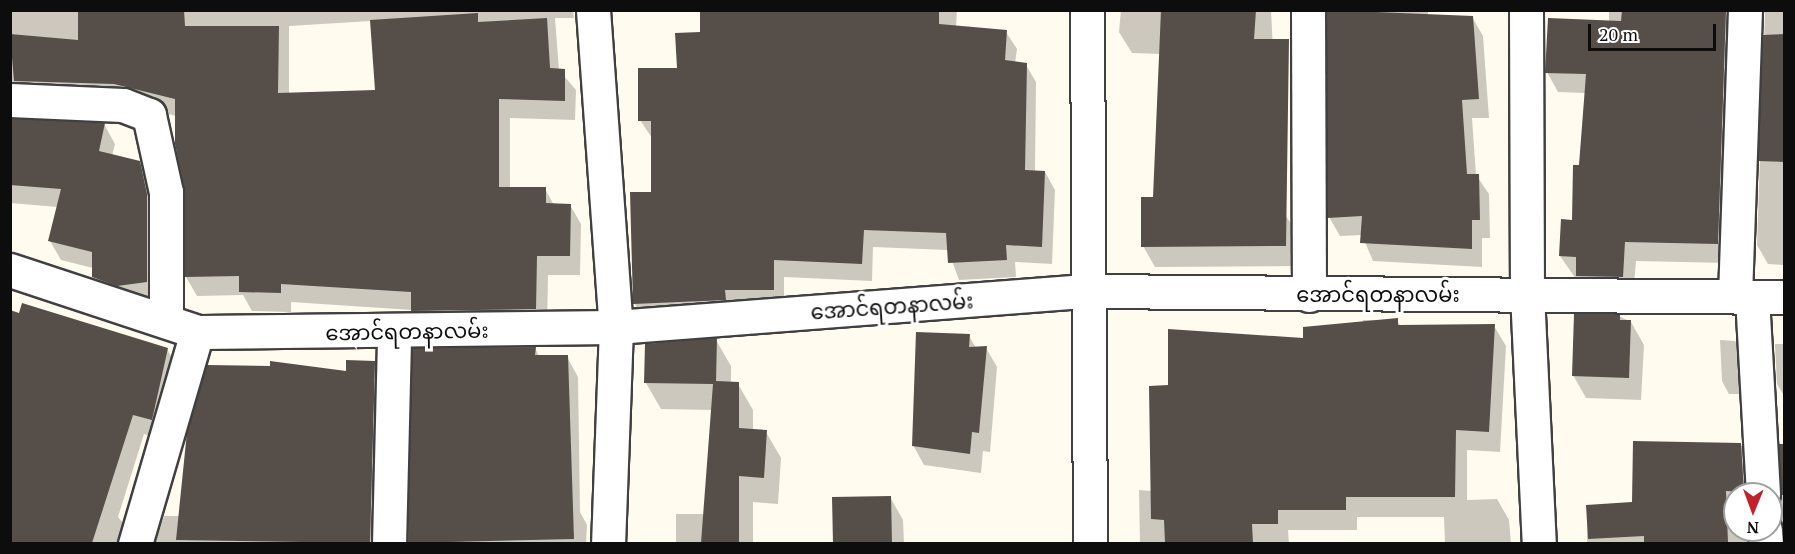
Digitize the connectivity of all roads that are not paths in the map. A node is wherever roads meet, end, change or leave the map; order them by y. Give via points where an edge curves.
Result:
1 (593, 10) edge
2 (1087, 10) edge
3 (1308, 10) edge
4 (1526, 10) edge
5 (1746, 10) edge
6 (10, 100) edge
7 (10, 270) edge
8 (1089, 291) junction
9 (1527, 293) junction
10 (1309, 295) junction
11 (1743, 296) junction
12 (1785, 297) edge
13 (166, 320) junction
14 (616, 327) junction
15 (197, 332) junction
16 (394, 332) junction
17 (1762, 482) edge
18 (135, 543) edge
19 (389, 543) edge
20 (608, 543) edge
21 (1090, 543) edge
22 (1539, 543) edge

1 - 14 street
2 - 8 street
3 - 10 street
4 - 9 street
5 - 11 street
6 - 13 street via 123,105 149,115 166,192
7 - 13 street, အောင်ရတနာလမ်း
8 - 10 street, အောင်ရတနာလမ်း
8 - 14 street, အောင်ရတနာလမ်း
8 - 21 street
9 - 10 street, အောင်ရတနာလမ်း
9 - 11 street, အောင်ရတနာလမ်း
9 - 22 street
11 - 12 street, အောင်ရတနာလမ်း
11 - 17 street
13 - 15 street, အောင်ရတနာလမ်း
14 - 16 street, အောင်ရတနာလမ်း
14 - 20 street
15 - 16 street, အောင်ရတနာလမ်း
15 - 18 street
16 - 19 street

